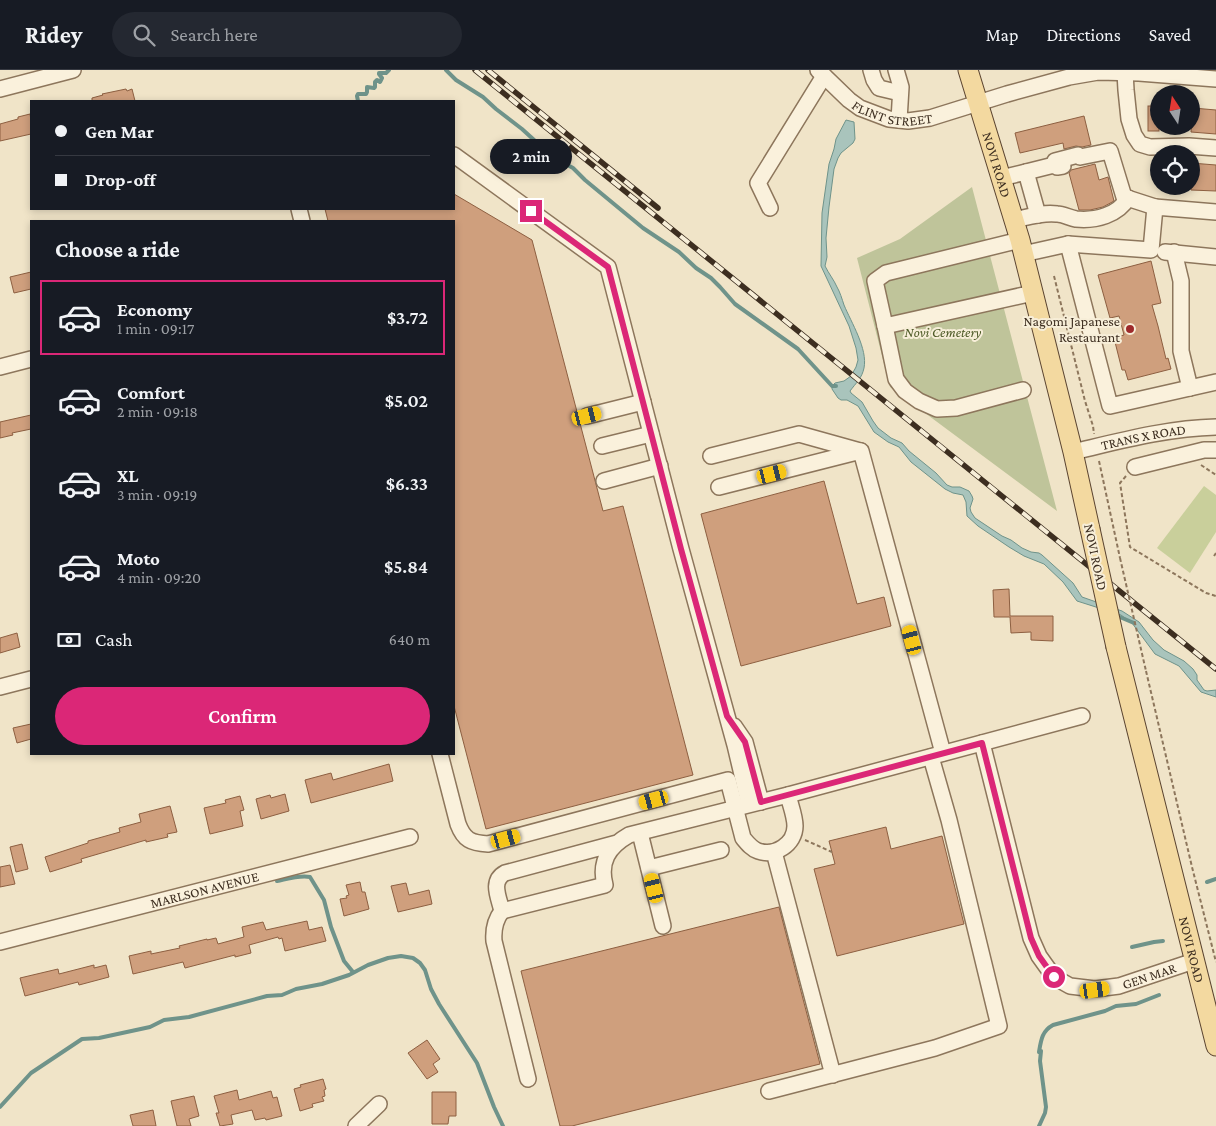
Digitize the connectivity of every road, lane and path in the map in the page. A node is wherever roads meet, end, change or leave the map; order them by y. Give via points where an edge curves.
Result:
1 (73, 70) edge
2 (871, 70) edge
3 (896, 70) edge
4 (968, 70) edge
5 (1109, 71) edge
6 (1125, 72) junction
7 (821, 73) edge
8 (1216, 79) edge
9 (0, 89) edge
10 (900, 93) junction
11 (978, 103) junction
12 (898, 120) junction
13 (1216, 148) edge
14 (455, 156) edge
15 (1026, 172) junction
16 (1001, 178) junction
17 (1128, 198) junction
18 (1155, 207) junction
19 (770, 208) dead end
20 (1216, 212) edge
21 (1038, 215) junction
22 (1014, 220) junction
23 (1068, 244) junction
24 (1022, 247) junction
25 (1152, 250) junction
26 (1174, 252) junction
27 (1216, 257) edge
28 (1054, 276) dead end
29 (1034, 293) junction
30 (885, 326) junction
31 (30, 360) edge
32 (0, 367) edge
33 (1216, 382) edge
34 (1190, 388) junction
35 (1023, 390) dead end
36 (643, 402) junction
37 (587, 416) dead end
38 (1216, 427) edge
39 (652, 434) junction
40 (602, 446) dead end
41 (1096, 447) junction
42 (1216, 450) edge
43 (861, 451) junction
44 (1073, 452) junction
45 (711, 456) dead end
46 (660, 466) junction
47 (1135, 466) joint
48 (604, 480) dead end
49 (719, 488) dead end
50 (1216, 552) edge
51 (1214, 556) dead end
52 (1216, 596) edge
53 (30, 679) edge
54 (0, 687) edge
55 (1082, 716) dead end
56 (982, 743) junction
57 (440, 755) edge
58 (937, 755) junction
59 (788, 795) junction
60 (748, 805) junction
61 (640, 833) junction
62 (793, 834) junction
63 (410, 838) dead end
64 (617, 843) junction
65 (721, 850) dead end
66 (774, 852) junction
67 (832, 852) dead end
68 (649, 868) junction
69 (502, 911) junction
70 (663, 926) dead end
71 (0, 942) edge
72 (1194, 961) junction
73 (1216, 962) edge
74 (1215, 1041) edge
75 (833, 1075) junction
76 (528, 1079) dead end
77 (769, 1090) dead end
78 (379, 1104) dead end
79 (356, 1126) edge

1 - 9 street
2 - 10 street via 879,88
3 - 10 street
4 - 11 main road, NOVI ROAD
5 - 6 street, FLINT STREET
5 - 11 street, FLINT STREET via 1069,77
6 - 8 street, FLINT STREET
6 - 13 street via 1130,119 1140,144
7 - 12 street, FLINT STREET via 855,105
7 - 19 street via 758,183
10 - 12 street
11 - 12 street, FLINT STREET via 930,118
11 - 16 main road, NOVI ROAD
14 - 36 street via 608,267
15 - 16 street
15 - 17 street via 1079,162 1080,157 1110,151 1124,197
15 - 21 street
16 - 22 main road, NOVI ROAD
17 - 18 street
17 - 21 street via 1116,212 1098,217 1077,219 1057,214
18 - 20 street
18 - 25 street
21 - 22 street
22 - 24 main road, NOVI ROAD
23 - 24 street
23 - 25 street
23 - 34 street via 1110,406
24 - 29 main road, NOVI ROAD
24 - 30 street via 886,273 876,281
25 - 26 street
26 - 27 street
26 - 34 street via 1181,281 1181,351
28 - 41 path
29 - 30 street
29 - 44 main road, NOVI ROAD
30 - 35 street via 896,379 905,392 937,410
31 - 32 street
33 - 34 street
36 - 37 street
36 - 39 street
38 - 41 street, TRANS X ROAD via 1172,431
39 - 40 street
39 - 46 street
41 - 44 street, TRANS X ROAD
41 - 73 path, bridge
42 - 47 street
43 - 45 street via 799,434
43 - 49 street
43 - 58 street
44 - 72 main road, NOVI ROAD, bridge via 1116,647
46 - 48 street
46 - 60 street via 727,716 745,742
47 - 52 path via 1120,483 1130,547
50 - 51 path
53 - 54 street
55 - 56 street
56 - 58 street
56 - 72 street, GEN MAR via 1031,938 1054,977 1070,986 1095,990 1119,986
57 - 60 street via 462,834 478,843 488,844 728,780
58 - 59 street
58 - 75 street via 949,820 998,1026 935,1048
59 - 60 street
59 - 62 street via 795,826
60 - 61 street
60 - 66 street via 744,838 756,850
61 - 64 street
61 - 68 street
62 - 66 street via 789,842
62 - 67 path
63 - 71 street, MARLSON AVENUE
64 - 69 street via 605,860 605,885
64 - 69 street via 501,875 496,889
65 - 68 street
66 - 75 street
68 - 70 street
69 - 76 street via 495,924 494,941
72 - 74 main road, NOVI ROAD
75 - 77 street
78 - 79 street

